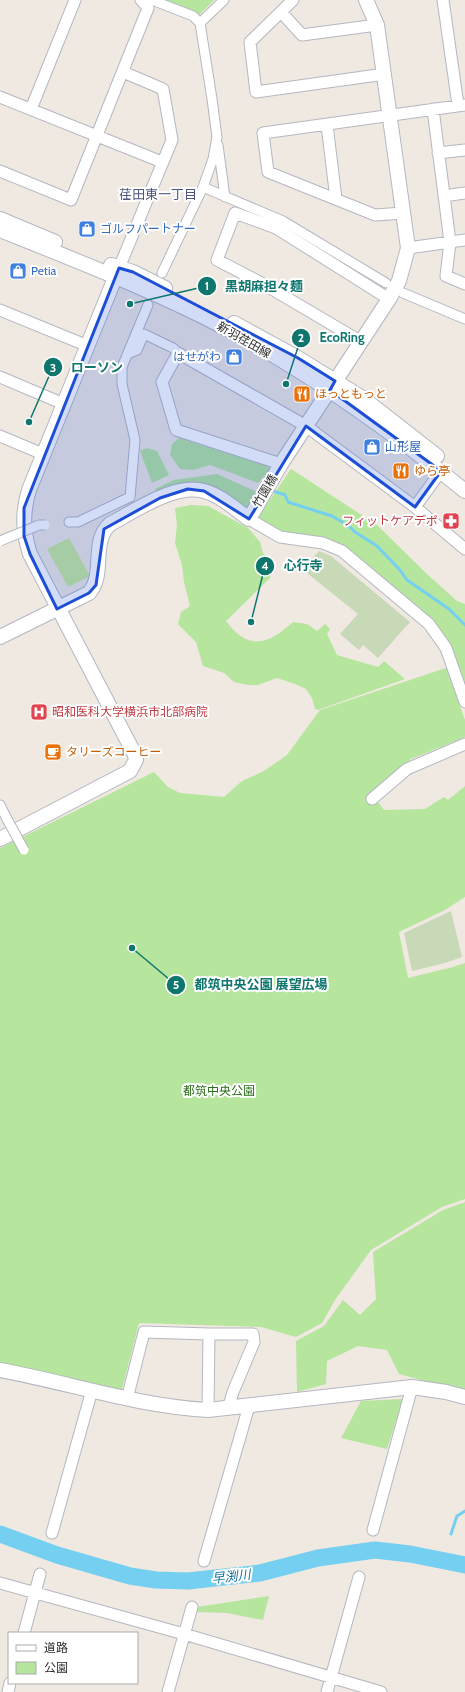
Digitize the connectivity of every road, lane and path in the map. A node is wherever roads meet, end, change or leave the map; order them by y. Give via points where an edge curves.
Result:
1 (75, 0) edge
2 (146, 0) edge
3 (224, 0) edge
4 (293, 0) edge
5 (366, 0) edge
6 (443, 0) edge
7 (281, 12) junction
8 (200, 23) junction
9 (377, 25) junction
10 (123, 72) junction
11 (385, 74) junction
12 (0, 97) edge
13 (462, 105) edge
14 (31, 109) junction
15 (433, 109) junction
16 (391, 115) junction
17 (327, 125) junction
18 (97, 136) junction
19 (216, 138) junction
20 (465, 150) edge
21 (438, 153) junction
22 (162, 162) junction
23 (0, 171) edge
24 (203, 187) junction
25 (465, 193) edge
26 (444, 196) junction
27 (225, 197) junction
28 (336, 199) junction
29 (404, 212) junction
30 (0, 219) edge
31 (0, 230) edge
32 (465, 240) edge
33 (450, 242) junction
34 (408, 248) junction
35 (118, 272) junction
36 (162, 273) dead end
37 (386, 283) dead end
38 (465, 284) edge
39 (403, 293) dead end
40 (389, 300) junction
41 (148, 305) dead end
42 (0, 310) edge
43 (465, 319) edge
44 (360, 341) junction
45 (88, 346) junction
46 (178, 353) junction
47 (128, 354) junction
48 (0, 377) edge
49 (332, 385) junction
50 (64, 404) junction
51 (306, 426) junction
52 (0, 436) edge
53 (43, 454) junction
54 (281, 464) junction
55 (441, 471) junction
56 (465, 479) edge
57 (465, 491) edge
58 (415, 507) junction
59 (249, 519) junction
60 (69, 522) dead end
61 (46, 525) dead end
62 (0, 541) edge
63 (465, 549) edge
64 (57, 609) junction
65 (0, 637) edge
66 (465, 702) edge
67 (465, 744) edge
68 (372, 799) dead end
69 (0, 805) edge
70 (0, 838) edge
71 (24, 850) dead end
72 (210, 1334) junction
73 (0, 1370) edge
74 (412, 1387) junction
75 (92, 1390) junction
76 (465, 1397) edge
77 (127, 1399) junction
78 (249, 1406) junction
79 (228, 1409) junction
80 (208, 1410) junction
81 (373, 1530) dead end
82 (52, 1533) dead end
83 (204, 1561) dead end
84 (40, 1574) dead end
85 (359, 1577) dead end
86 (0, 1583) edge
87 (35, 1593) junction
88 (192, 1606) dead end
89 (24, 1632) edge
90 (184, 1634) junction
91 (332, 1677) junction
92 (168, 1692) edge
93 (327, 1692) edge
94 (381, 1692) edge

1 - 14 street
2 - 8 street via 193,16
2 - 10 street via 148,8
3 - 8 street
4 - 7 street
5 - 9 street
6 - 13 street
7 - 9 street via 302,35
7 - 11 street via 250,42 256,92
8 - 19 street
9 - 11 street
10 - 18 street
10 - 22 street via 163,89 172,140
11 - 16 street
12 - 14 street
13 - 15 street
14 - 18 street
15 - 16 street
15 - 21 street
16 - 17 street
16 - 29 street
17 - 28 street
17 - 28 street via 263,133 268,172
18 - 22 street
18 - 23 street via 71,200
19 - 24 street
19 - 27 street
20 - 21 street
21 - 26 street
22 - 35 street
24 - 27 street
24 - 36 street
25 - 26 street
26 - 33 street
27 - 37 street via 283,221
28 - 29 street via 375,215
29 - 34 street
30 - 35 street, 新羽荏田線
31 - 35 street, 新羽荏田線
32 - 33 street
33 - 34 street
33 - 38 street via 446,276
34 - 40 street, 竹園橋 via 399,281
35 - 45 street
35 - 49 street, 新羽荏田線
39 - 43 street
40 - 44 street, 竹園橋
40 - 44 street via 276,228 235,213 217,260
41 - 47 street
42 - 45 street
44 - 49 street, 竹園橋
45 - 50 street
46 - 47 street via 144,334 137,350
46 - 51 street
46 - 54 street via 162,382 176,430
47 - 60 street via 122,367 122,379 135,440 130,497 78,522
48 - 50 street
49 - 51 street, 竹園橋
49 - 55 street, 新羽荏田線
49 - 56 street, 新羽荏田線 via 364,399
50 - 53 street
51 - 54 street, 竹園橋
51 - 58 street
52 - 53 street
53 - 64 street via 26,499 24,536
54 - 59 street, 竹園橋
55 - 57 street, 新羽荏田線
55 - 58 street
58 - 63 street
59 - 64 street via 204,491 188,489 172,492 104,529 96,585 89,593
59 - 66 street via 280,537 334,546 429,624 446,648
61 - 62 street, bridge via 39,525
64 - 65 street
64 - 70 street via 136,760 130,771
67 - 68 street via 407,769
69 - 71 street, bridge
72 - 77 street via 144,1332
72 - 79 street via 253,1334 254,1342
72 - 80 street
73 - 75 street
74 - 76 street
74 - 78 street
74 - 81 street
75 - 77 street
75 - 82 street
77 - 80 street via 174,1408
78 - 79 street
78 - 83 street
79 - 80 street
84 - 87 street
85 - 91 street
86 - 87 street
87 - 89 street
87 - 90 street
88 - 90 street
90 - 91 street
90 - 92 street
91 - 93 street
91 - 94 street

